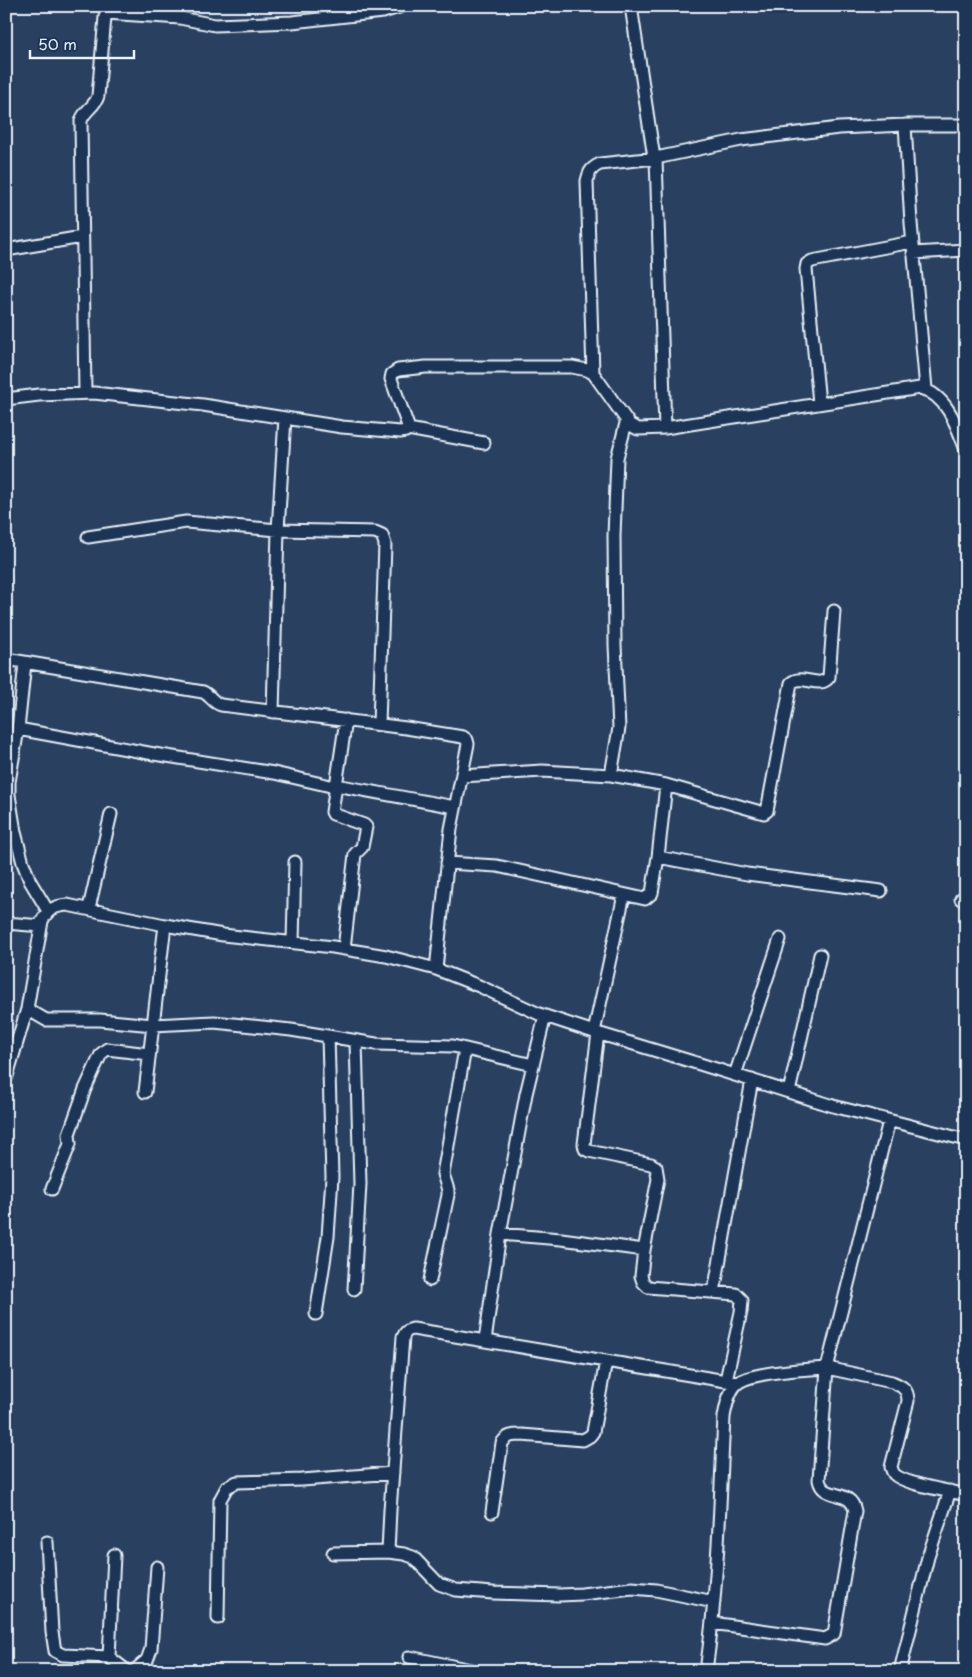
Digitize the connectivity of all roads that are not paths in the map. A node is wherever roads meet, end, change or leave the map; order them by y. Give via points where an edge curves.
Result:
1 (402, 6) edge
2 (631, 6) edge
3 (106, 10) edge
4 (905, 125) junction
5 (966, 125) edge
6 (655, 158) junction
7 (82, 237) junction
8 (913, 248) junction
9 (6, 250) edge
10 (966, 250) edge
11 (593, 373) junction
12 (926, 389) junction
13 (85, 393) junction
14 (6, 399) edge
15 (819, 403) junction
16 (285, 418) junction
17 (626, 423) junction
18 (665, 428) junction
19 (408, 429) junction
20 (484, 443) dead end
21 (966, 450) edge
22 (278, 530) junction
23 (88, 537) dead end
24 (834, 611) dead end
25 (6, 659) edge
26 (25, 662) junction
27 (273, 712) junction
28 (346, 720) junction
29 (380, 724) junction
30 (18, 728) junction
31 (611, 775) junction
32 (462, 776) junction
33 (666, 785) junction
34 (336, 786) junction
35 (7, 795) edge
36 (455, 807) junction
37 (111, 814) dead end
38 (658, 857) junction
39 (294, 862) dead end
40 (447, 863) junction
41 (881, 891) dead end
42 (624, 895) junction
43 (88, 908) junction
44 (48, 911) junction
45 (6, 923) edge
46 (164, 925) junction
47 (41, 926) junction
48 (780, 939) dead end
49 (293, 942) junction
50 (344, 949) junction
51 (820, 956) dead end
52 (436, 969) junction
53 (27, 1009) junction
54 (545, 1016) junction
55 (153, 1025) junction
56 (596, 1033) junction
57 (328, 1036) junction
58 (356, 1041) junction
59 (465, 1049) junction
60 (149, 1054) junction
61 (533, 1065) junction
62 (735, 1075) junction
63 (6, 1079) edge
64 (752, 1080) junction
65 (145, 1092) dead end
66 (789, 1092) junction
67 (889, 1121) junction
68 (966, 1140) edge
69 (52, 1190) dead end
70 (500, 1234) junction
71 (644, 1250) junction
72 (430, 1280) dead end
73 (354, 1289) dead end
74 (714, 1292) junction
75 (316, 1314) dead end
76 (485, 1341) junction
77 (606, 1361) junction
78 (827, 1368) junction
79 (726, 1380) junction
80 (738, 1383) junction
81 (393, 1472) junction
82 (950, 1491) junction
83 (966, 1495) edge
84 (492, 1512) dead end
85 (47, 1542) dead end
86 (388, 1552) junction
87 (333, 1553) dead end
88 (114, 1555) dead end
89 (156, 1567) dead end
90 (714, 1602) junction
91 (218, 1618) dead end
92 (712, 1624) junction
93 (109, 1657) junction
94 (409, 1657) dead end
95 (127, 1671) edge
96 (134, 1671) edge
97 (476, 1671) edge
98 (706, 1671) edge
99 (900, 1671) edge

1 - 3 street via 383,12 292,22 215,24
2 - 6 street
3 - 7 street via 97,101 82,115 81,121
4 - 5 street
4 - 6 street via 838,128 741,140
4 - 8 street
6 - 11 street via 600,164 589,173
6 - 18 street
7 - 9 street
7 - 13 street
8 - 10 street
8 - 12 street
8 - 15 street via 807,264
11 - 17 street
11 - 19 street via 572,367 426,367 398,370 392,378
12 - 15 street via 915,387
12 - 21 street via 951,413
13 - 14 street
13 - 16 street via 203,405
15 - 18 street
16 - 19 street via 342,427 400,432
16 - 22 street
17 - 18 street via 638,429
17 - 31 street via 617,458 614,536 619,728
19 - 20 street
22 - 23 street via 186,522
22 - 27 street
22 - 29 street via 375,532 382,535 385,544
24 - 33 street via 828,680 791,683 767,811 762,813
25 - 26 street
26 - 27 street via 203,692 217,704
26 - 30 street
27 - 28 street
28 - 29 street
28 - 34 street
29 - 32 street via 463,737 468,744
30 - 34 street
30 - 35 street
31 - 32 street via 542,771
31 - 33 street
32 - 36 street
33 - 38 street
34 - 36 street
34 - 50 street via 332,814 366,827 362,847 354,854
35 - 44 street via 23,863
36 - 40 street
37 - 43 street
38 - 41 street via 747,874
38 - 42 street via 650,896 642,900
39 - 49 street
40 - 42 street via 497,866
40 - 52 street
42 - 56 street
43 - 44 street via 67,905
43 - 46 street
44 - 47 street
45 - 47 street
46 - 49 street
46 - 55 street
47 - 53 street
48 - 62 street
49 - 50 street
50 - 52 street
51 - 66 street
52 - 54 street
53 - 55 street via 46,1020 100,1020
53 - 63 street
54 - 56 street
54 - 61 street
55 - 57 street via 214,1022
55 - 60 street
56 - 62 street
56 - 71 street via 584,1144 589,1151 656,1167 658,1179
57 - 58 street
57 - 75 street via 332,1177 328,1237
58 - 59 street
58 - 73 street via 360,1184
59 - 61 street
59 - 72 street via 442,1174 448,1195
60 - 65 street
60 - 69 street via 108,1049 101,1054 69,1134 70,1144
61 - 70 street
62 - 64 street
64 - 66 street
64 - 74 street
66 - 67 street
67 - 68 street
67 - 78 street
70 - 71 street
70 - 76 street
71 - 74 street via 641,1276 648,1287
74 - 79 street via 736,1294 743,1304
76 - 77 street
76 - 81 street via 412,1329 404,1333
77 - 79 street
77 - 84 street via 593,1432 586,1439 522,1435 505,1439
78 - 80 street via 792,1370
78 - 82 street via 892,1382 905,1390 908,1400 892,1471 910,1482
78 - 92 street via 820,1487 848,1499 854,1504 855,1511 834,1634 825,1639
79 - 80 street
80 - 90 street via 731,1392 724,1417
81 - 86 street
81 - 91 street via 237,1482 227,1487 220,1500
82 - 83 street
82 - 99 street via 928,1557
85 - 93 street via 56,1651 63,1655
86 - 87 street
86 - 90 street via 413,1557 440,1584 456,1590 560,1595 632,1588
88 - 93 street
89 - 96 street via 151,1649 147,1660
90 - 92 street
92 - 98 street
93 - 95 street
94 - 97 street

